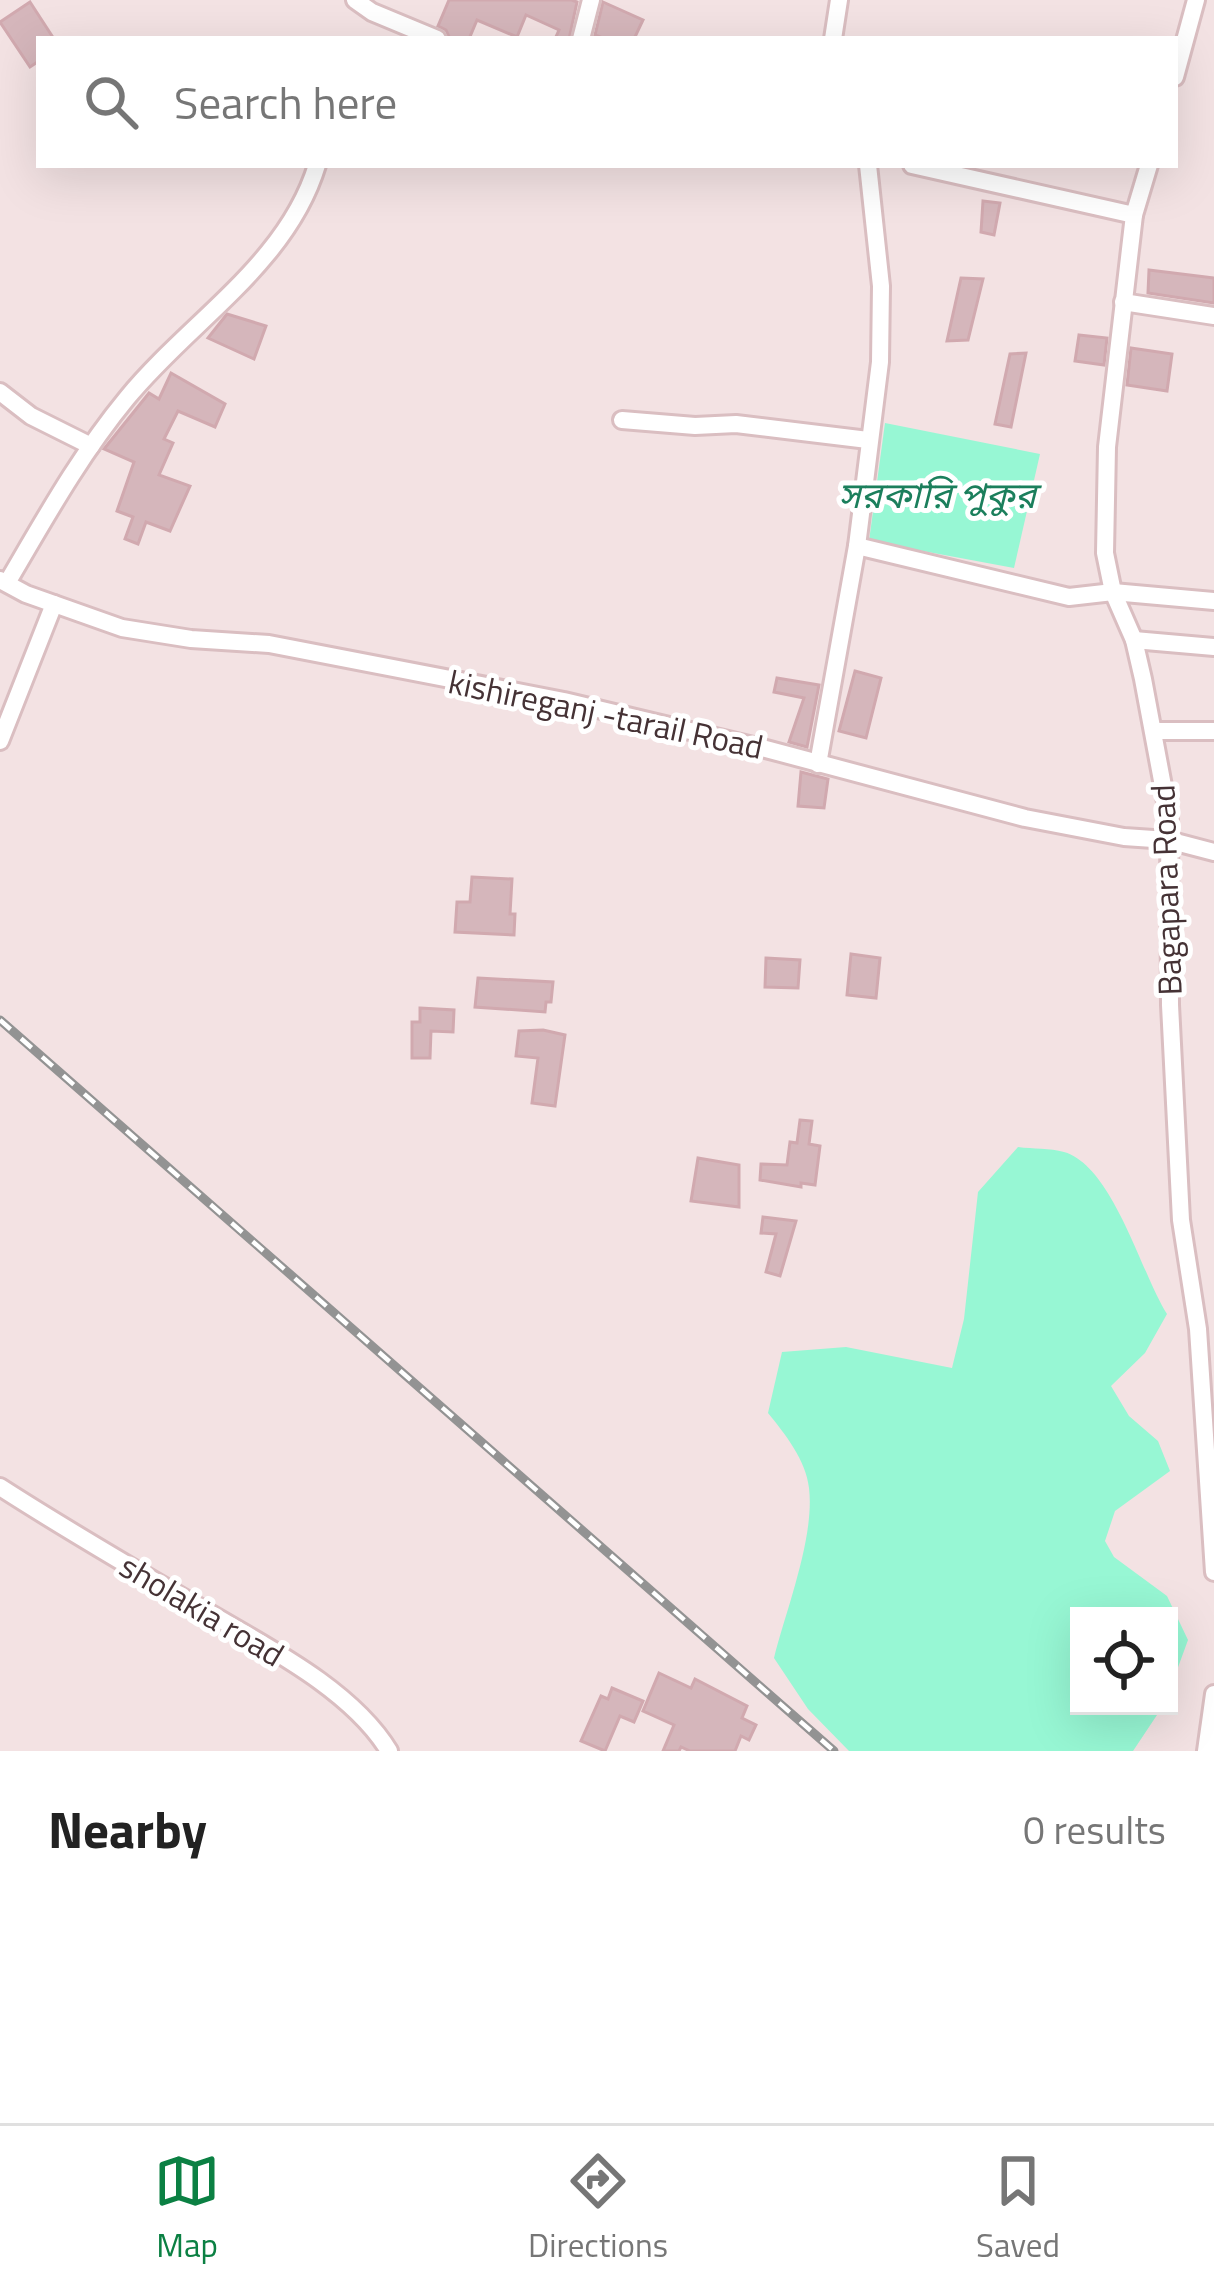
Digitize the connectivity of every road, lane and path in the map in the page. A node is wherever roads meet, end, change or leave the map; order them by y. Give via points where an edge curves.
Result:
1 (355, 0) edge
2 (591, 0) edge
3 (839, 0) edge
4 (1196, 0) edge
5 (425, 36) edge
6 (582, 36) edge
7 (833, 36) edge
8 (1178, 66) edge
9 (316, 168) edge
10 (868, 168) edge
11 (925, 168) edge
12 (1148, 168) edge
13 (1134, 215) junction
14 (1123, 302) junction
15 (1214, 316) edge
16 (0, 392) edge
17 (622, 421) dead end
18 (868, 440) junction
19 (91, 446) junction
20 (857, 546) junction
21 (3, 582) edge
22 (1113, 592) junction
23 (1214, 601) edge
24 (54, 604) junction
25 (1134, 640) junction
26 (1214, 647) edge
27 (1154, 731) junction
28 (1214, 731) edge
29 (0, 741) edge
30 (818, 764) junction
31 (1168, 840) junction
32 (1214, 852) edge
33 (0, 1487) edge
34 (1214, 1572) edge
35 (1214, 1694) edge
36 (389, 1751) edge
37 (1206, 1751) edge

1 - 5 street
2 - 6 street
3 - 7 street
4 - 8 street
9 - 19 street via 263,259 130,394
10 - 18 street via 881,286
11 - 13 street
12 - 13 street, Bagapara Road
13 - 14 street, Bagapara Road
14 - 15 street
14 - 22 street, Bagapara Road via 1104,479
16 - 19 street
17 - 18 street
18 - 20 street
19 - 21 street
20 - 22 street via 1069,597
20 - 30 street
21 - 24 street, kishireganj -tarail Road
22 - 23 street
22 - 25 street, Bagapara Road
24 - 29 street
24 - 30 street, kishireganj -tarail Road via 122,628 269,644 564,700
25 - 26 street
25 - 27 street, Bagapara Road
27 - 28 street
27 - 31 street, Bagapara Road
30 - 31 street, kishireganj -tarail Road via 1025,818
31 - 32 street, kishireganj -tarail Road
31 - 34 street, Bagapara Road via 1180,1198 1198,1329
33 - 36 street, sholakia road via 286,1659 352,1708
35 - 37 street

